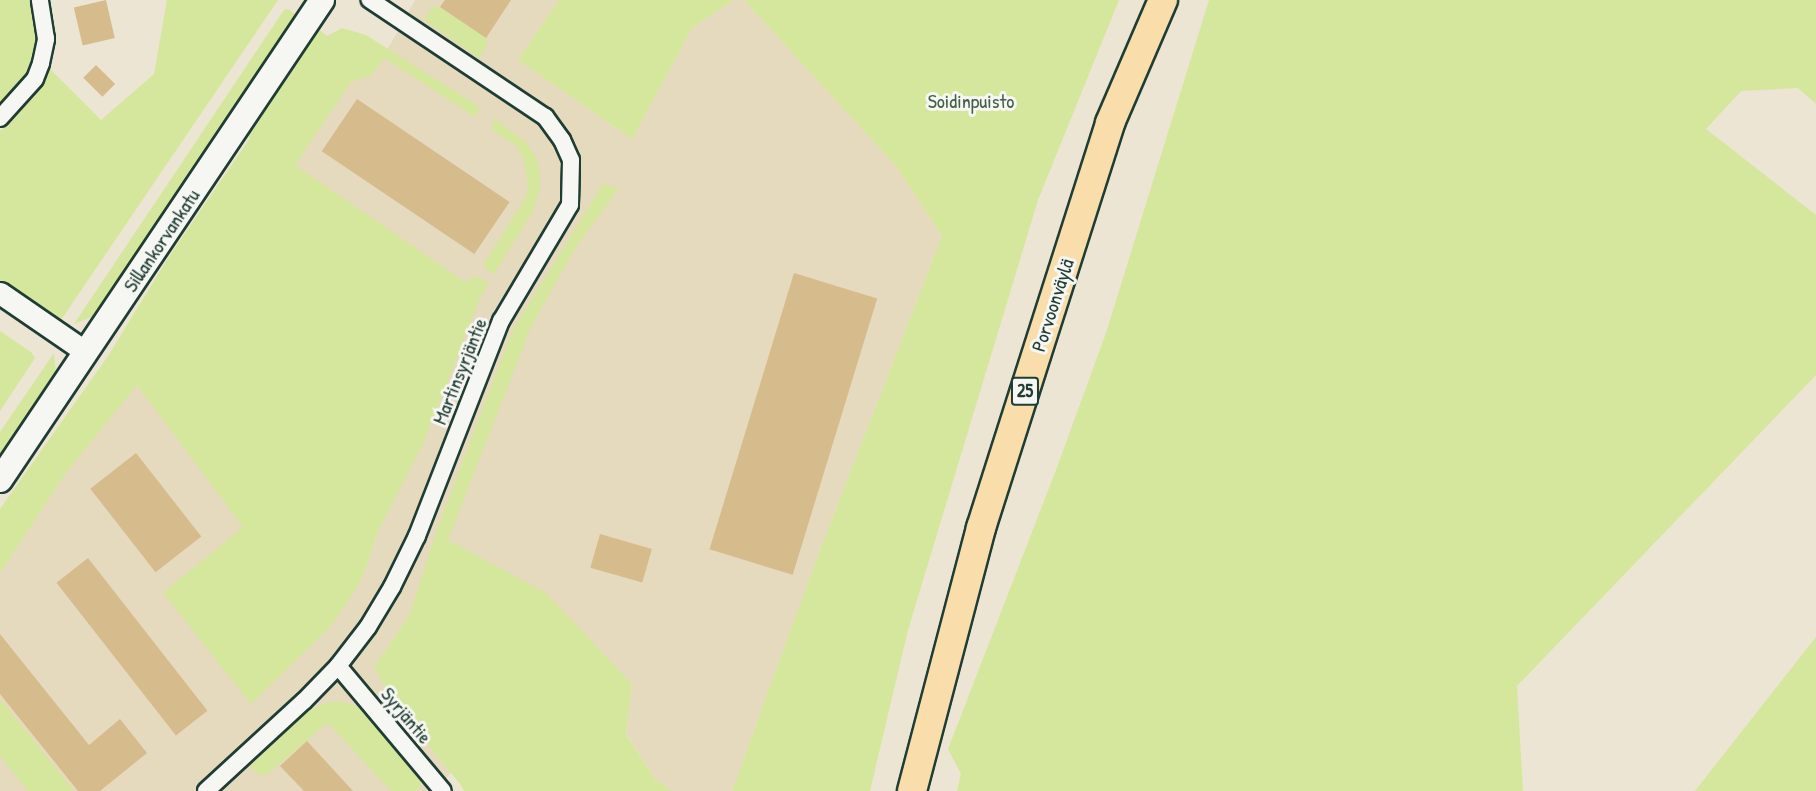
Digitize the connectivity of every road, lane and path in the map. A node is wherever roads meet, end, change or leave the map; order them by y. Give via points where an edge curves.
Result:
1 (40, 0) edge
2 (322, 0) edge
3 (370, 0) edge
4 (1163, 0) edge
5 (0, 117) edge
6 (0, 293) edge
7 (86, 351) junction
8 (0, 480) edge
9 (338, 666) junction
10 (206, 791) edge
11 (443, 791) edge
12 (912, 791) edge

1 - 5 street via 46,39 41,63 35,79
2 - 7 main road, Sillankorvankatu
3 - 9 street, Martinsyrjäntie via 545,117 571,160 572,177 570,205 501,321 412,546 368,627
4 - 12 highway, Porvoonväylä / 25 via 1110,123 996,483
6 - 7 street
7 - 8 main road, Sillankorvankatu
9 - 10 street, Martinsyrjäntie
9 - 11 street, Syrjäntie

